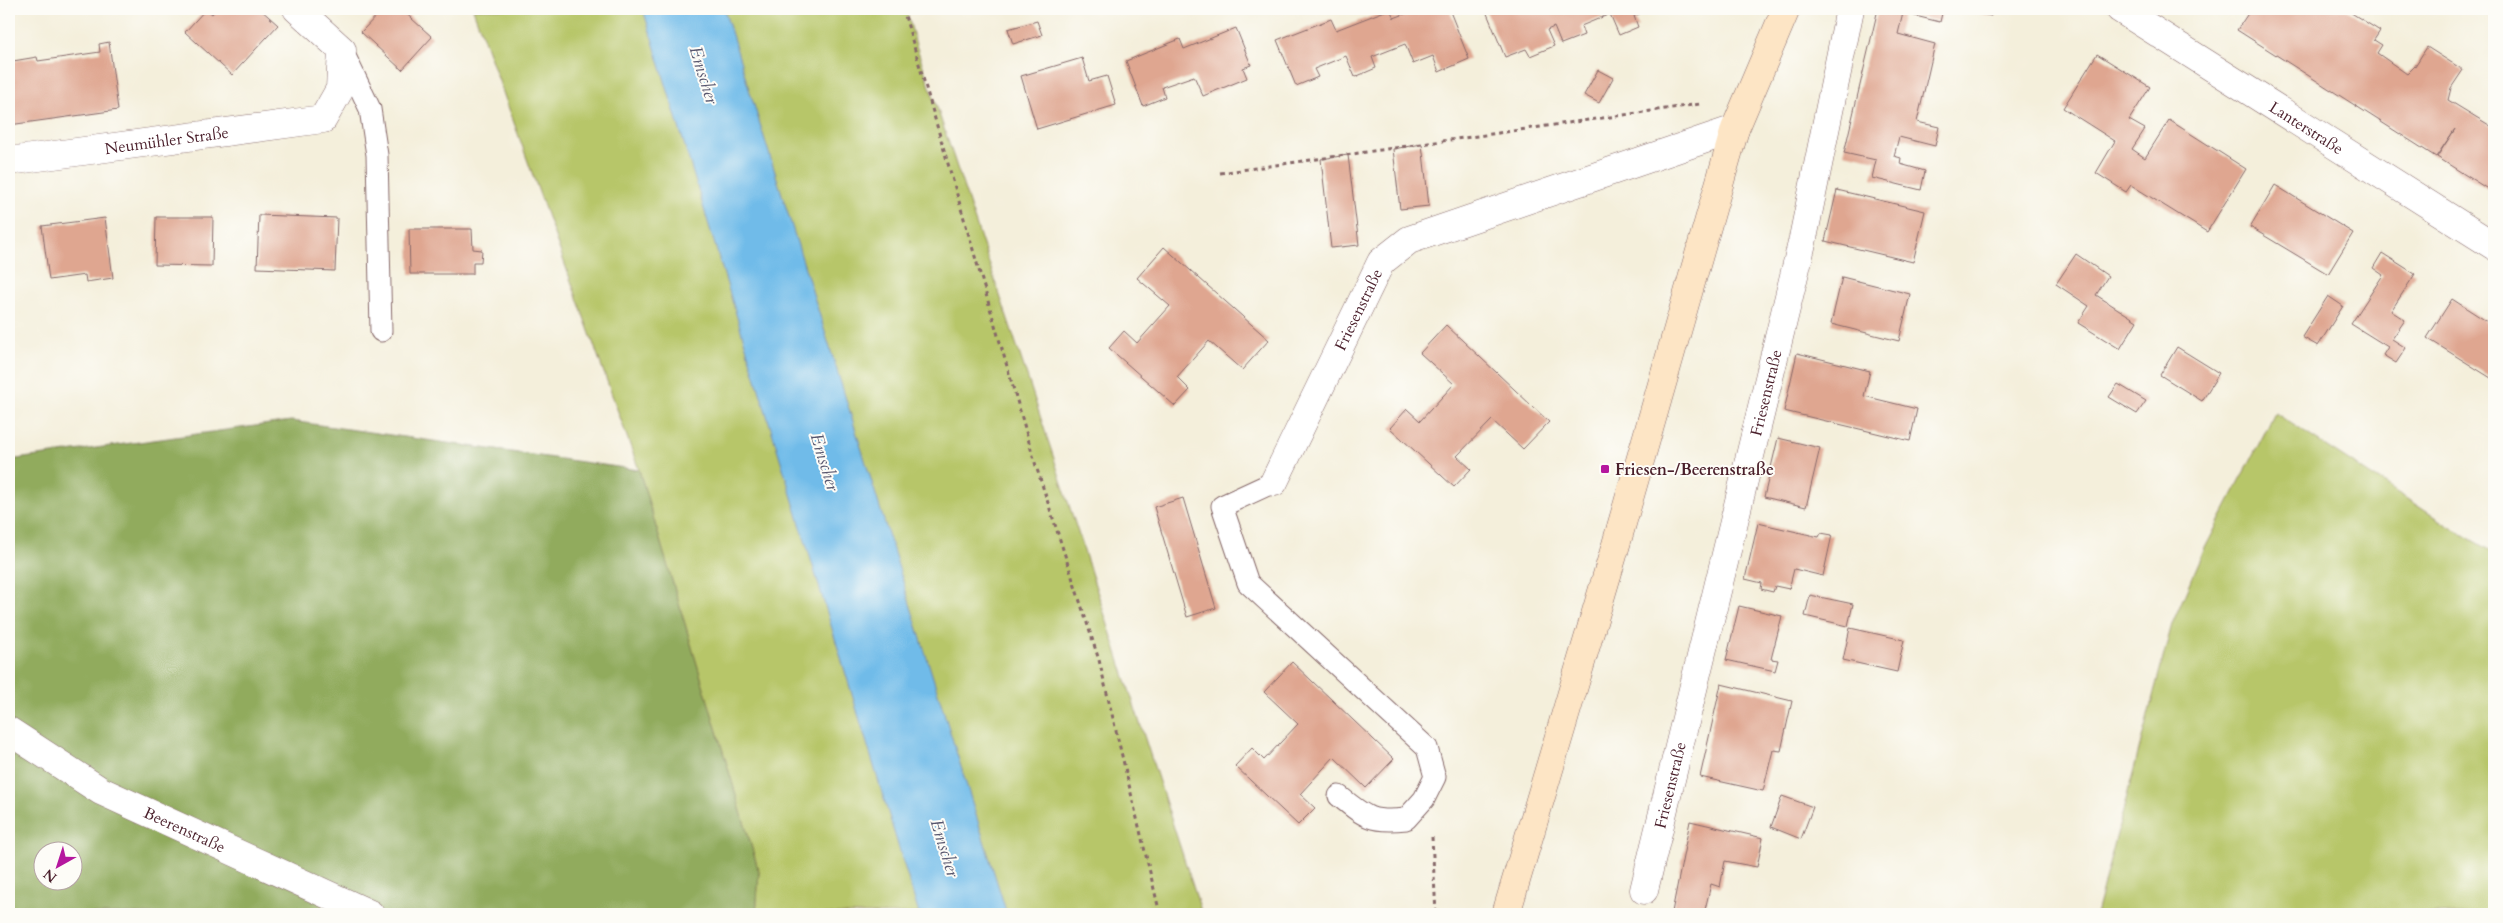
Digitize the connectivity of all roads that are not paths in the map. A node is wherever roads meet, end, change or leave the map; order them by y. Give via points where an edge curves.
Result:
1 (297, 9) edge
2 (1786, 9) edge
3 (1850, 9) edge
4 (2120, 9) edge
5 (342, 50) junction
6 (1735, 129) junction
7 (9, 161) edge
8 (2494, 246) edge
9 (381, 331) dead end
10 (1274, 482) joint
11 (9, 731) edge
12 (1340, 796) dead end
13 (1644, 890) dead end
14 (370, 914) edge
15 (1506, 914) edge

1 - 5 street
2 - 6 main road
3 - 13 street, Friesenstraße via 1802,243
4 - 8 street, Lanterstraße
5 - 7 street, Neumühler Straße via 340,89 324,119
5 - 9 lane via 370,109 377,155
6 - 10 street, Friesenstraße via 1409,240 1393,251 1381,262
6 - 15 main road
10 - 12 lane via 1222,506 1248,583 1428,748 1435,777 1424,800 1406,819 1381,822 1358,812
11 - 14 street, Beerenstraße via 101,791

